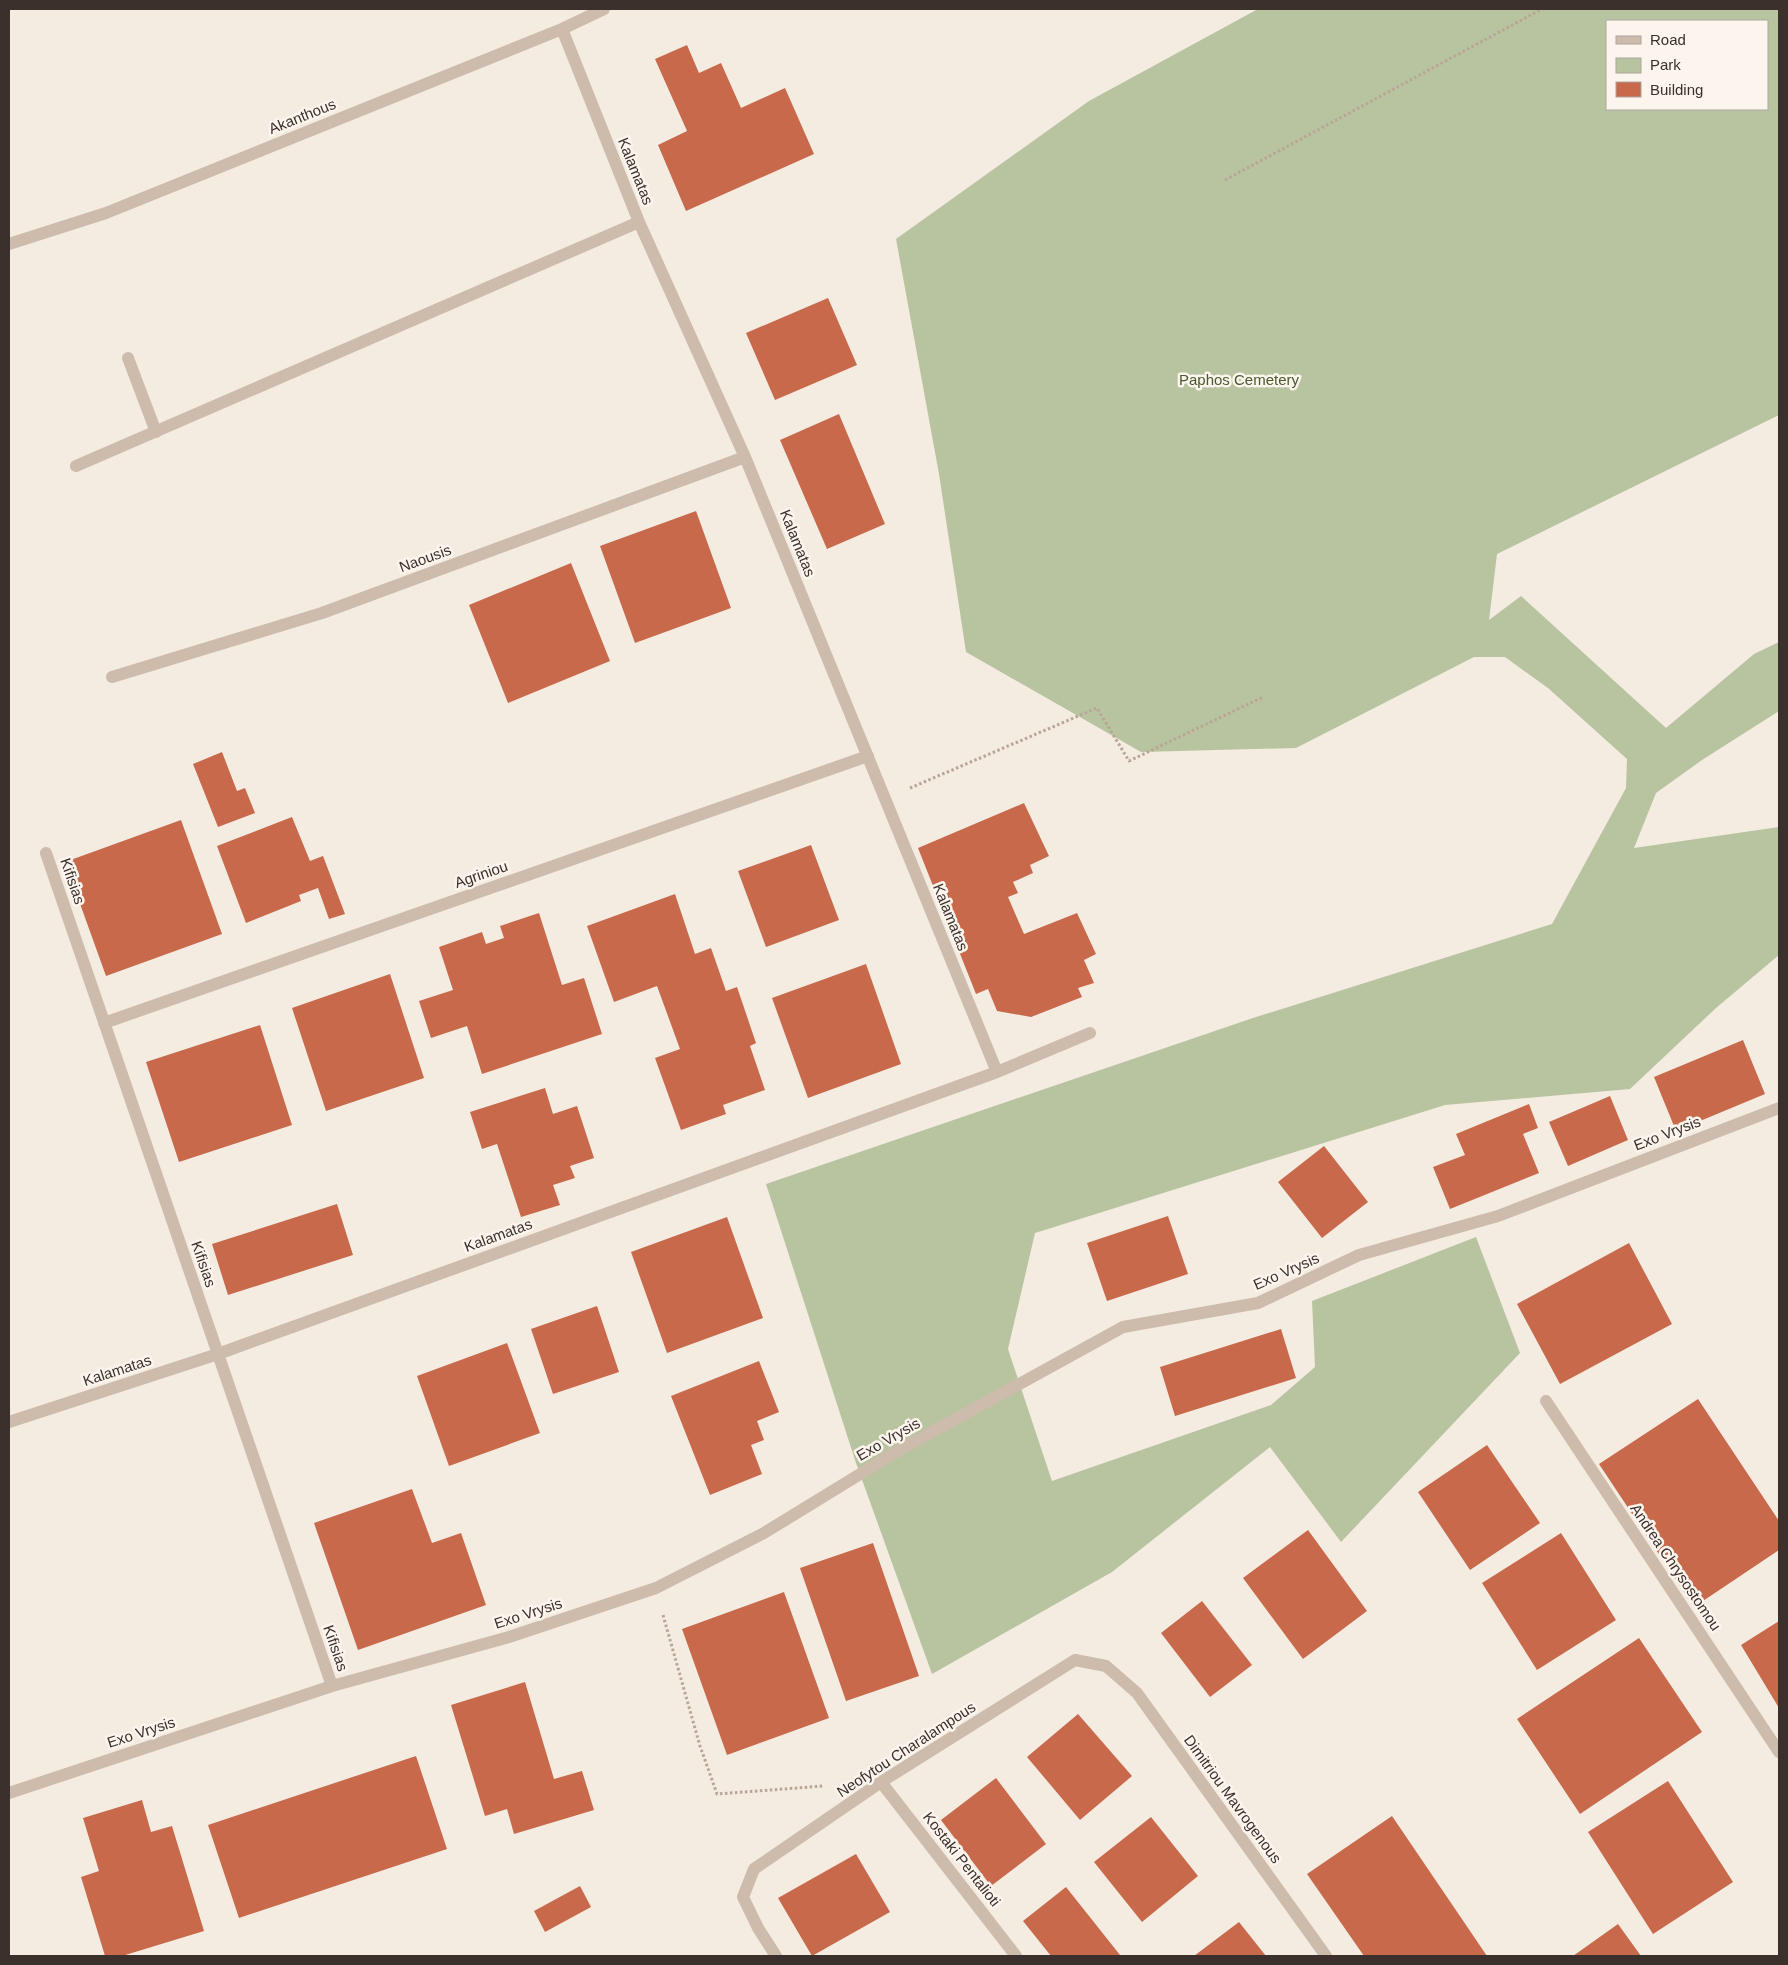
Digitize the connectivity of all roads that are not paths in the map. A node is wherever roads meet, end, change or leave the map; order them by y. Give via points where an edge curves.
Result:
1 (604, 9) edge
2 (562, 29) junction
3 (639, 222) junction
4 (9, 244) edge
5 (128, 358) dead end
6 (156, 432) junction
7 (745, 457) junction
8 (76, 466) dead end
9 (112, 677) dead end
10 (868, 756) junction
11 (46, 853) dead end
12 (104, 1023) junction
13 (1090, 1033) dead end
14 (997, 1072) junction
15 (1779, 1108) edge
16 (218, 1354) junction
17 (1546, 1400) dead end
18 (9, 1422) edge
19 (1106, 1666) joint
20 (332, 1686) junction
21 (1779, 1752) edge
22 (881, 1782) junction
23 (9, 1793) edge
24 (776, 1956) edge
25 (1016, 1956) edge
26 (1326, 1956) edge

1 - 2 street, Akanthous
2 - 3 street, Kalamatas
2 - 4 street, Akanthous via 106,212
3 - 6 street
3 - 7 street, Kalamatas
5 - 6 street
6 - 8 street
7 - 9 street, Naousis via 322,613
7 - 10 street, Kalamatas
10 - 12 street, Agriniou
10 - 14 street, Kalamatas
11 - 12 street, Kifisias
12 - 16 street, Kifisias
13 - 14 street, Kalamatas
14 - 16 street, Kalamatas
15 - 20 street, Exo Vrysis via 1498,1216 1359,1255 1258,1302 1124,1328 901,1449 764,1533 656,1588 510,1637
16 - 18 street, Kalamatas
16 - 20 street, Kifisias
17 - 21 street, Andrea Chrysostomou
19 - 22 street, Neofytou Charalampous via 1075,1660
19 - 26 street, Dimitriou Mavrogenous via 1137,1693
20 - 23 street, Exo Vrysis
22 - 24 street, Neofytou Charalampous via 754,1869 743,1897
22 - 25 street, Kostaki Pentalioti

